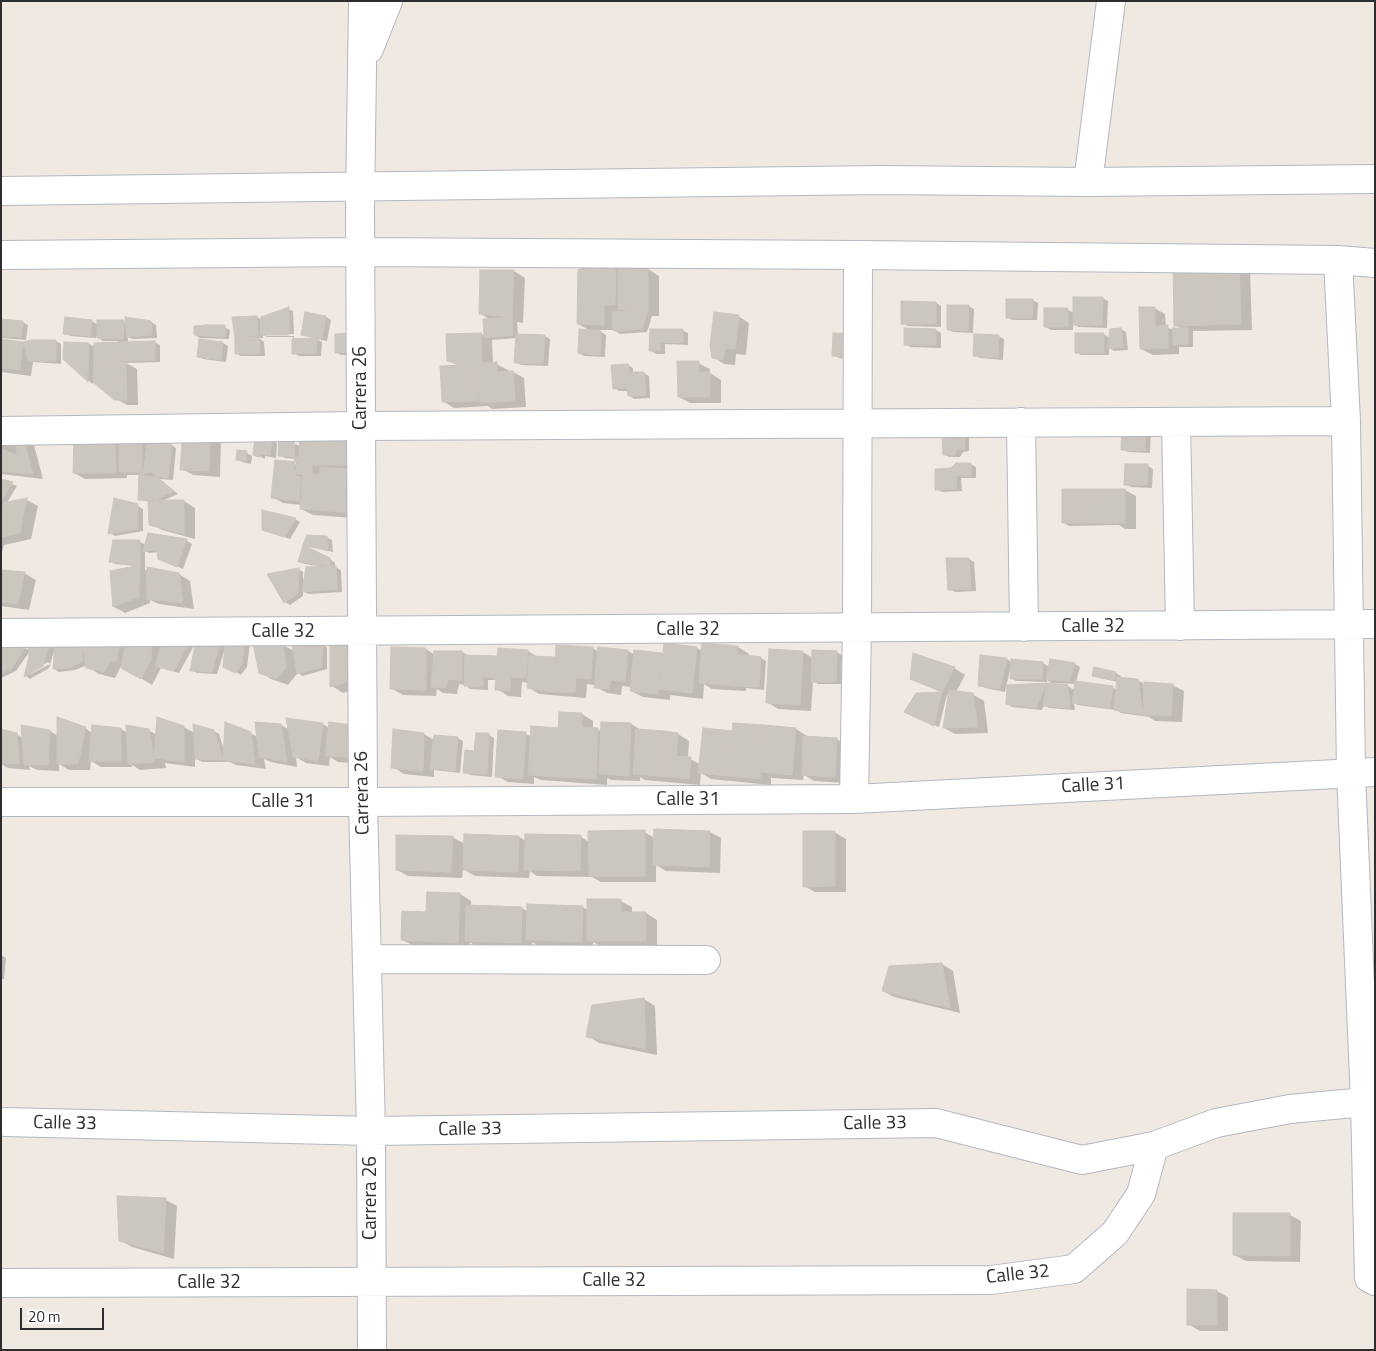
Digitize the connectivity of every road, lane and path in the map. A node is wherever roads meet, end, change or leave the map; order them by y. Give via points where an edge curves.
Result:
1 (363, 1) edge
2 (388, 1) edge
3 (1111, 1) edge
4 (361, 69) junction
5 (1375, 179) edge
6 (1088, 182) junction
7 (1, 191) edge
8 (360, 196) junction
9 (360, 244) junction
10 (1, 255) edge
11 (858, 255) junction
12 (1338, 260) junction
13 (1375, 263) edge
14 (1346, 421) junction
15 (1022, 422) junction
16 (1176, 422) junction
17 (858, 423) junction
18 (361, 426) junction
19 (1, 431) edge
20 (1362, 624) edge
21 (1180, 626) junction
22 (1024, 627) junction
23 (857, 628) junction
24 (362, 632) junction
25 (1, 633) edge
26 (1363, 773) edge
27 (854, 798) junction
28 (1, 802) edge
29 (363, 802) junction
30 (367, 959) junction
31 (706, 960) dead end
32 (1365, 1102) junction
33 (5, 1122) dead end
34 (371, 1131) junction
35 (1154, 1146) junction
36 (1375, 1281) edge
37 (371, 1282) junction
38 (1, 1283) edge
39 (372, 1350) edge

1 - 4 street, Carrera 26
2 - 4 street
3 - 6 street
4 - 8 street, Carrera 26
5 - 6 street
6 - 8 street via 882,180
7 - 8 street
8 - 9 street, Carrera 26
9 - 10 street
9 - 11 street
9 - 18 street, Carrera 26
11 - 12 street
11 - 17 street
12 - 13 street
12 - 14 street
14 - 16 street
14 - 20 street
15 - 16 street
15 - 17 street
15 - 22 street
16 - 21 street
17 - 18 street
17 - 23 street
18 - 19 street
18 - 24 street, Carrera 26
20 - 21 street, Calle 32
20 - 26 street
21 - 22 street, Calle 32
22 - 23 street, Calle 32
23 - 24 street, Calle 32
23 - 27 street
24 - 25 street, Calle 32
24 - 29 street, Carrera 26
26 - 27 street, Calle 31
26 - 32 street
27 - 29 street, Calle 31
28 - 29 street, Calle 31
29 - 30 street, Carrera 26
30 - 31 street
30 - 34 street, Carrera 26
32 - 35 street, Calle 33 via 1290,1109 1216,1123
32 - 36 street via 1369,1278
33 - 34 street, Calle 33
34 - 35 street, Calle 33 via 936,1123 1082,1160
34 - 37 street, Carrera 26
35 - 37 street, Calle 32 via 1142,1194 1115,1233 1074,1269 991,1280
37 - 38 street, Calle 32
37 - 39 street, Carrera 26

